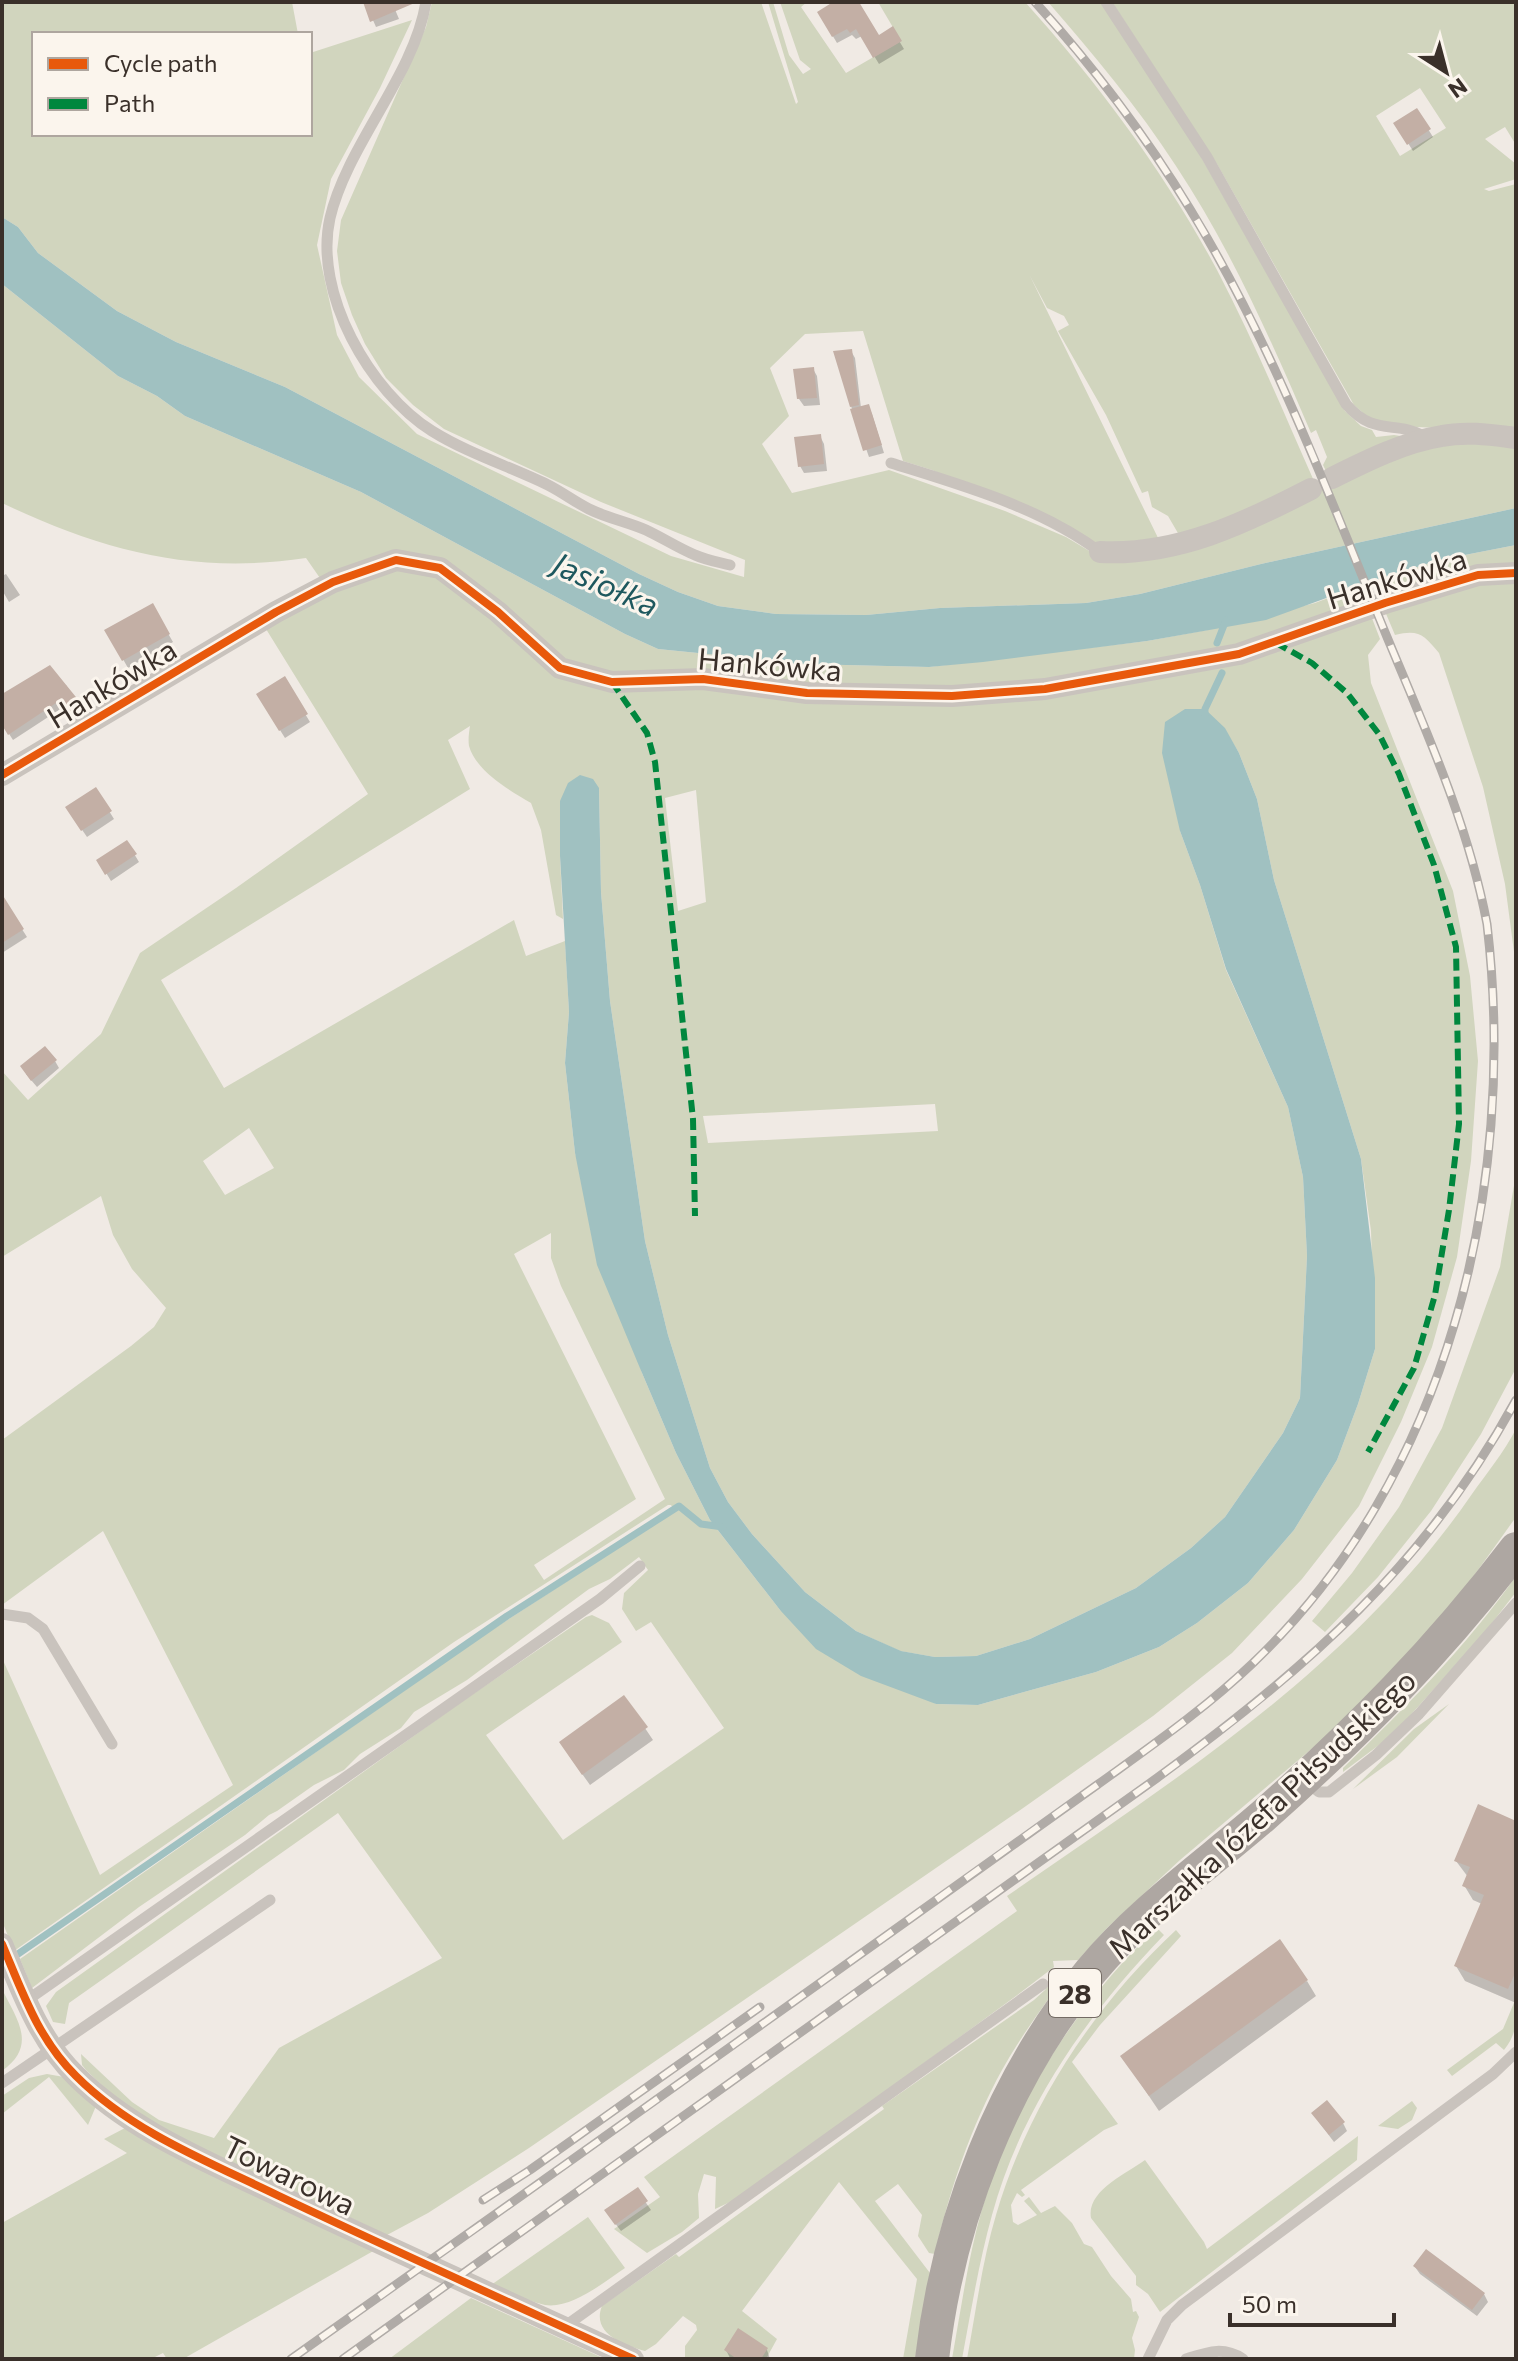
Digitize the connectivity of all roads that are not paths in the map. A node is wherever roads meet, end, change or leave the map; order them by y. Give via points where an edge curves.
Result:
1 (426, 2) edge
2 (1106, 2) edge
3 (1516, 438) edge
4 (1426, 439) junction
5 (891, 463) dead end
6 (1332, 478) dead end
7 (1311, 489) dead end
8 (1100, 552) joint
9 (730, 565) dead end
10 (1516, 573) edge
11 (2, 775) edge
12 (1516, 1549) edge
13 (640, 1566) dead end
14 (1516, 1603) edge
15 (2, 1614) edge
16 (112, 1744) dead end
17 (1316, 1786) junction
18 (270, 1900) dead end
19 (2, 1944) edge
20 (1043, 1984) dead end
21 (26, 2001) junction
22 (51, 2047) junction
23 (1516, 2052) edge
24 (2, 2083) edge
25 (563, 2327) junction
26 (633, 2359) edge
27 (932, 2359) edge
28 (1148, 2359) edge
29 (1186, 2359) edge
30 (1243, 2359) edge

1 - 9 lane via 397,78 348,171 330,219 333,286 347,330 386,392 431,430 591,511
2 - 4 lane via 1207,157 1346,404 1376,427
3 - 4 street via 1466,433
4 - 6 street
5 - 8 lane via 970,488
7 - 8 street via 1177,546
10 - 11 street, Hankówka via 1464,579 1239,654 1045,689 952,696 807,693 703,679 612,682 560,668 440,568 396,560 333,582 276,612
12 - 17 main road, Marszałka Józefa Piłsudskiego / 28
13 - 21 lane
14 - 17 lane via 1376,1755
15 - 16 lane via 28,1618 51,1638
17 - 27 main road, Marszałka Józefa Piłsudskiego / 28 via 1129,1930 1053,2023 1022,2073 982,2159 946,2276
18 - 22 lane
19 - 21 street, Towarowa
20 - 25 lane
21 - 22 street, Towarowa
22 - 24 lane
22 - 25 street, Towarowa via 84,2083 154,2135
23 - 28 lane via 1182,2305 1167,2320
25 - 26 street, Towarowa
29 - 30 lane via 1219,2350

